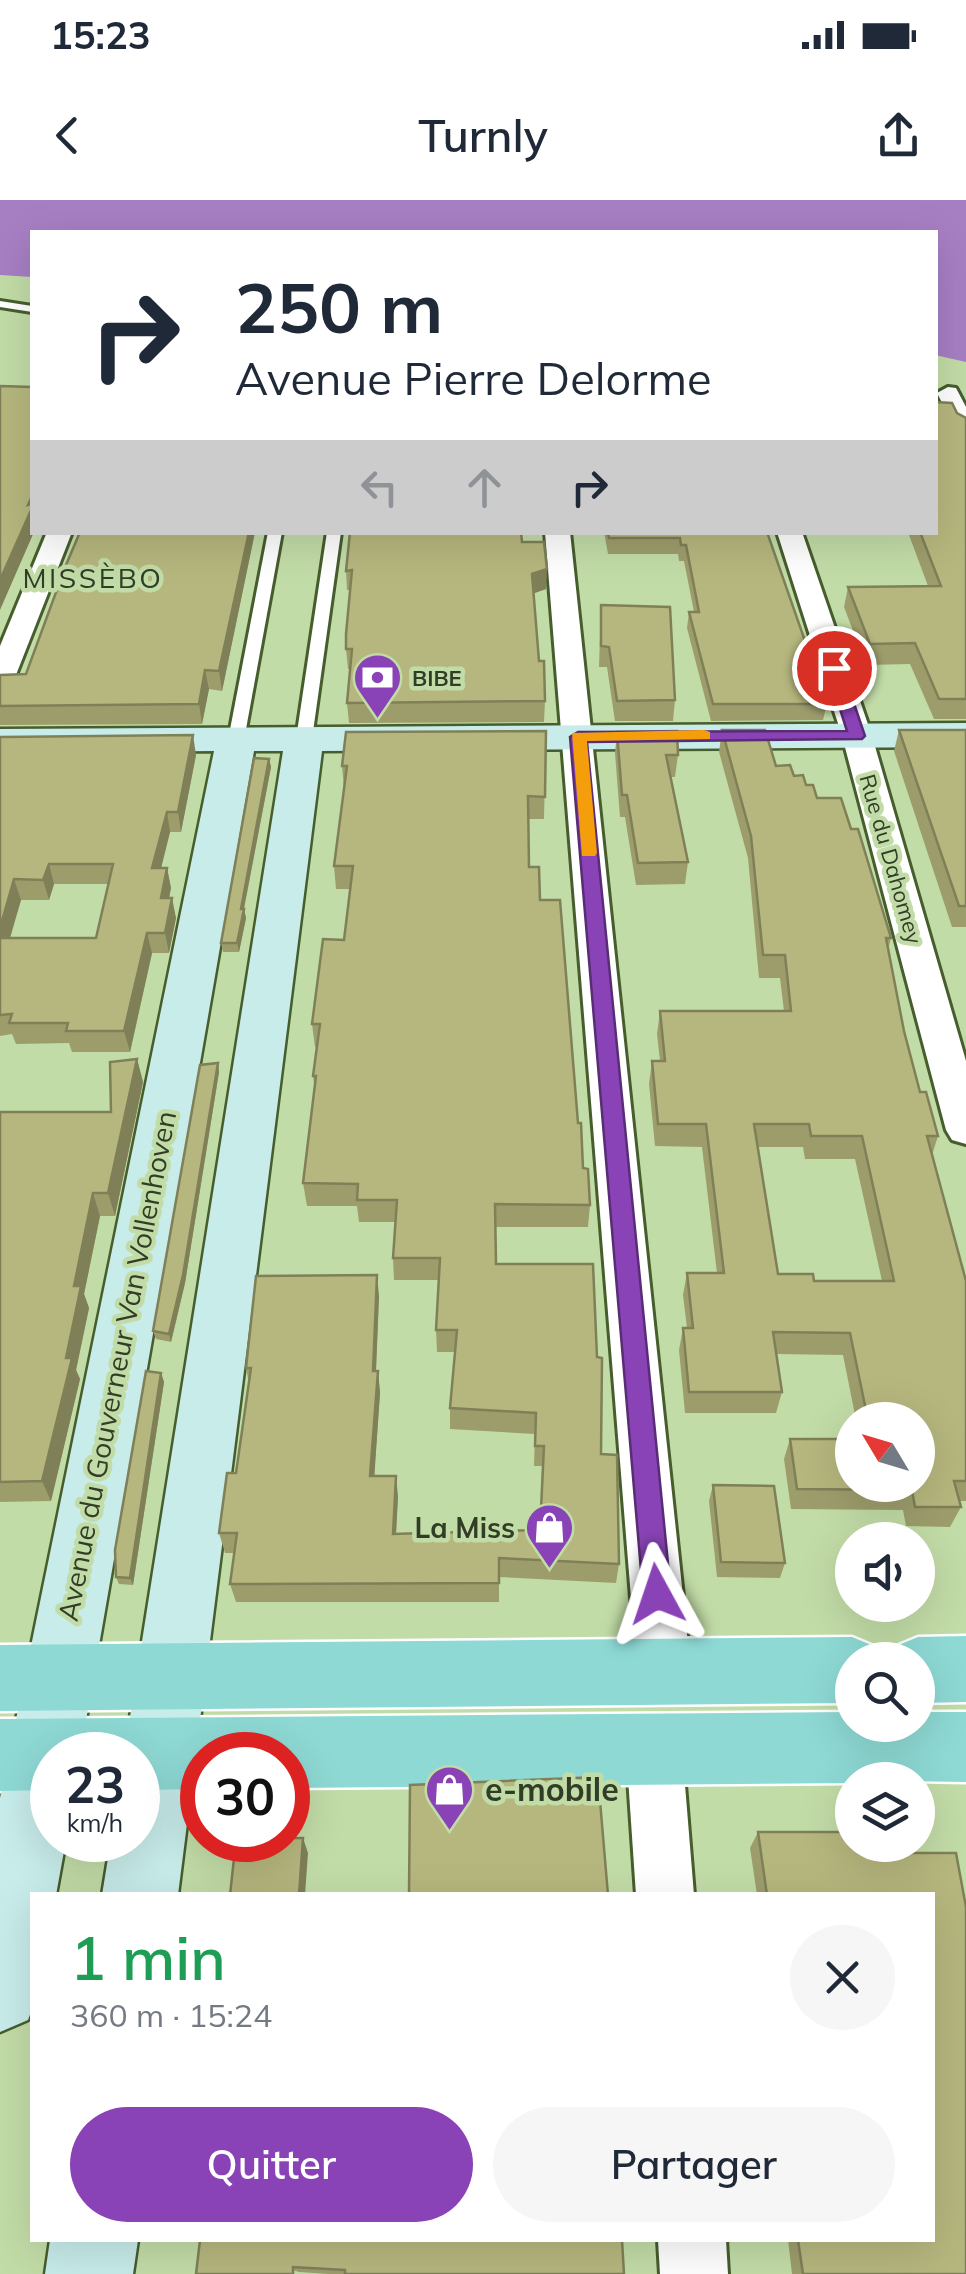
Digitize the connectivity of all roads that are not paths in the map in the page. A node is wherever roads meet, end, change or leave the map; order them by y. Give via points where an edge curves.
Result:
1 (0, 304) edge
2 (30, 309) edge
3 (948, 393) dead end
4 (966, 428) edge
5 (59, 535) edge
6 (274, 535) edge
7 (334, 535) edge
8 (558, 535) edge
9 (790, 535) edge
10 (0, 680) edge
11 (966, 735) edge
12 (857, 736) junction
13 (578, 737) junction
14 (304, 739) junction
15 (236, 740) junction
16 (0, 741) edge
17 (966, 1130) edge
18 (966, 1669) edge
19 (835, 1670) edge
20 (935, 1670) edge
21 (664, 1672) junction
22 (170, 1677) junction
23 (29, 1678) edge
24 (160, 1741) edge
25 (966, 1747) edge
26 (654, 1748) junction
27 (160, 1754) edge
28 (23, 1755) edge
29 (144, 1862) edge
30 (140, 1892) edge
31 (665, 1892) edge
32 (0, 1992) edge
33 (94, 2242) edge
34 (692, 2242) edge
35 (89, 2274) edge
36 (694, 2274) edge

1 - 2 lane
3 - 4 street
5 - 10 street
6 - 15 lane
7 - 14 lane
8 - 13 street
9 - 12 street, Rue du Dahomey
11 - 12 main road
12 - 13 main road
12 - 17 street, Rue du Dahomey
13 - 14 main road
13 - 21 street
14 - 15 main road
14 - 22 main road
15 - 16 main road
15 - 23 main road, Avenue du Gouverneur Van Vollenhoven
18 - 20 main road
19 - 21 main road
21 - 22 main road
22 - 23 main road
22 - 24 main road
23 - 28 main road, Avenue du Gouverneur Van Vollenhoven
25 - 26 main road
26 - 27 main road
26 - 31 street
28 - 32 main road, Avenue du Gouverneur Van Vollenhoven
29 - 30 main road
33 - 35 main road
34 - 36 street

